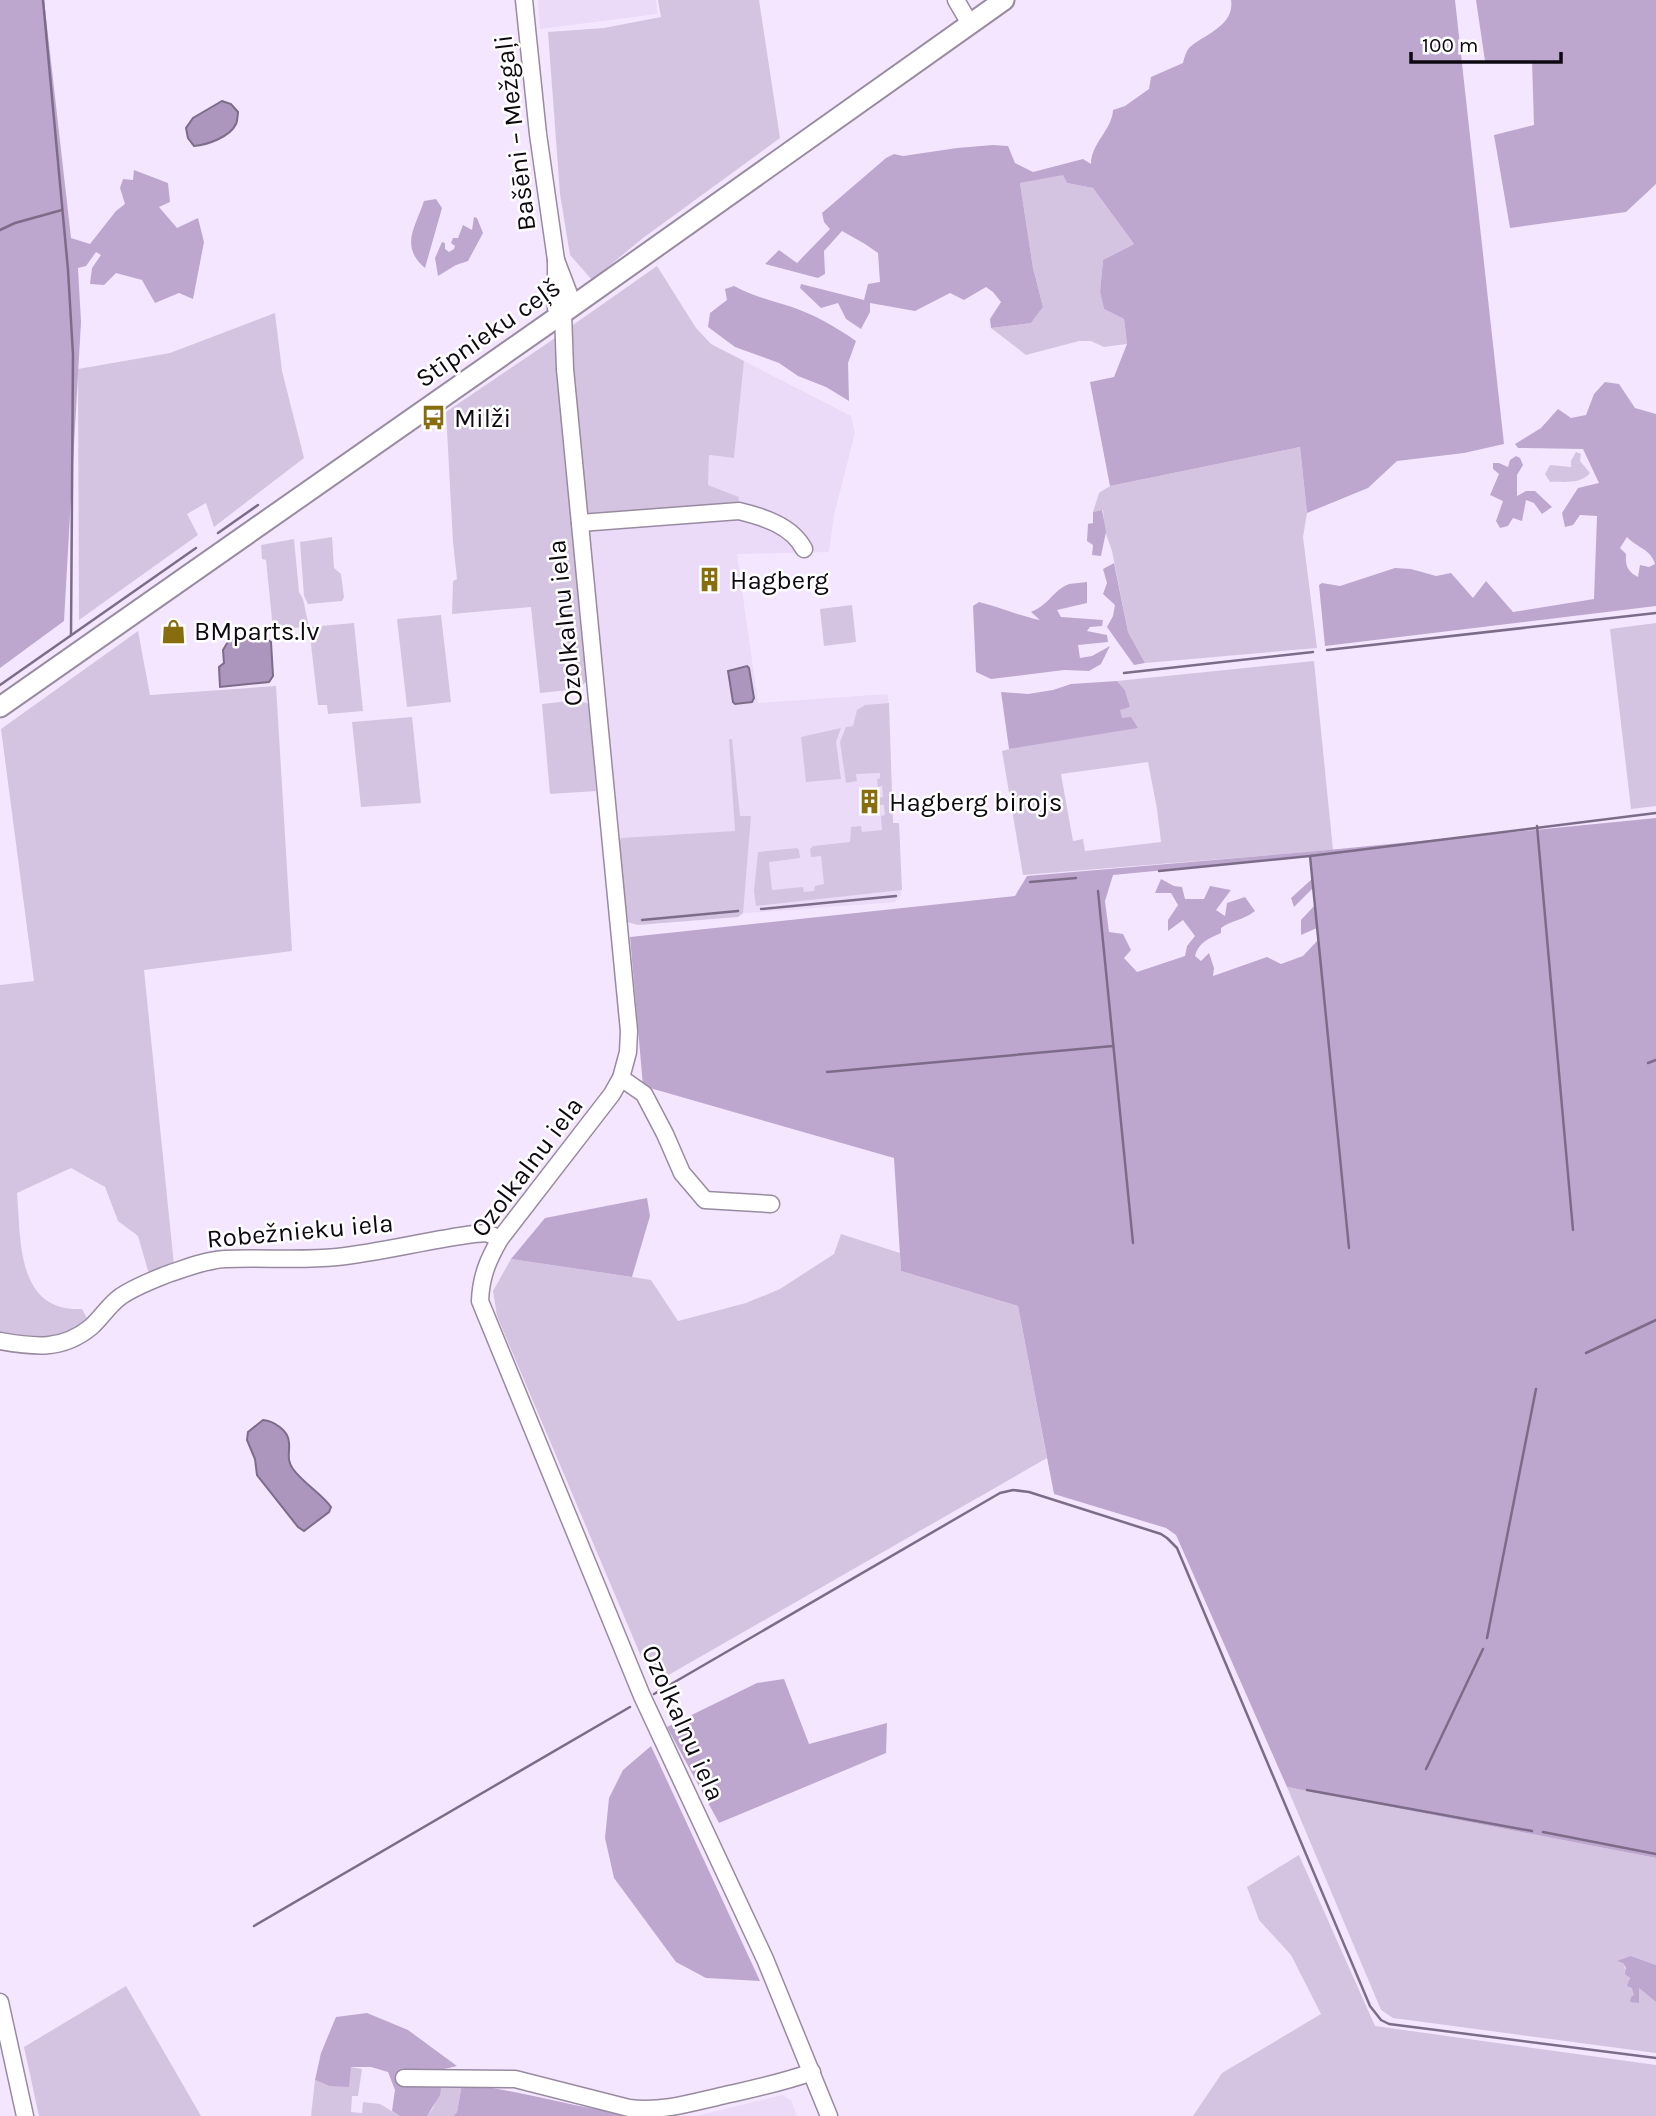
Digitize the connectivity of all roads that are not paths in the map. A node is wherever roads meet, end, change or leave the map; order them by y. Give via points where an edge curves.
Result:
1 (524, 0) edge
2 (956, 0) edge
3 (1004, 0) edge
4 (970, 24) junction
5 (563, 313) junction
6 (580, 523) junction
7 (804, 550) dead end
8 (0, 707) edge
9 (621, 1078) junction
10 (771, 1203) dead end
11 (500, 1239) junction
12 (0, 1341) edge
13 (0, 2002) edge
14 (812, 2072) junction
15 (404, 2078) dead end
16 (25, 2116) edge
17 (829, 2116) edge

1 - 5 street, Bašēni – Mežgaļi via 556,260 556,309
2 - 4 street
3 - 4 main road, Stīpnieku ceļš
4 - 5 main road, Stīpnieku ceļš
5 - 6 street, Ozolkalnu iela
5 - 8 main road, Stīpnieku ceļš
6 - 7 street via 740,511 761,516 797,535
6 - 9 street, Ozolkalnu iela via 629,1031
9 - 10 street via 644,1094 682,1173 705,1200
9 - 11 street, Ozolkalnu iela
11 - 12 street, Robežnieku iela via 474,1234 338,1257 208,1262 130,1291 65,1343 49,1347
11 - 14 street, Ozolkalnu iela via 480,1284 484,1316 642,1696 765,1959
13 - 16 street
14 - 15 street via 646,2110 514,2079
14 - 17 street, Ozolkalnu iela

